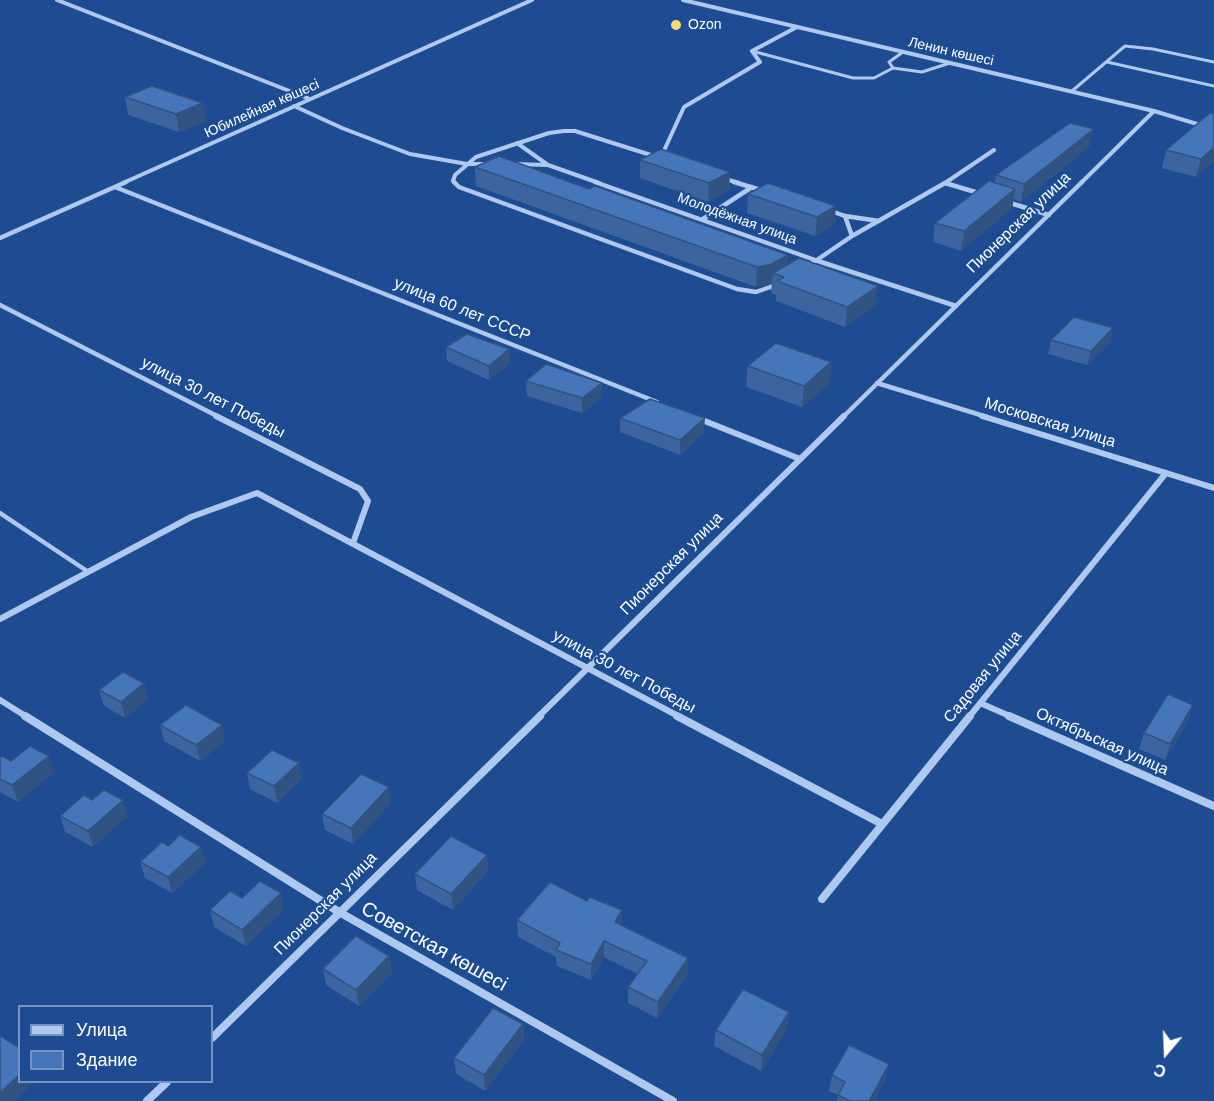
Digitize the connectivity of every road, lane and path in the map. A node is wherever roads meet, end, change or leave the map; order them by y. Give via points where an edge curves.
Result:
1 (57, 0) edge
2 (532, 0) edge
3 (683, 0) edge
4 (798, 27) junction
5 (752, 51) junction
6 (903, 52) junction
7 (1107, 62) junction
8 (1214, 62) edge
9 (950, 63) junction
10 (893, 68) junction
11 (1214, 86) edge
12 (1072, 92) junction
13 (310, 99) junction
14 (294, 106) junction
15 (1154, 111) junction
16 (1214, 129) edge
17 (517, 143) junction
18 (994, 150) dead end
19 (467, 164) junction
20 (502, 164) edge
21 (513, 164) edge
22 (548, 165) junction
23 (718, 176) edge
24 (945, 183) junction
25 (115, 187) junction
26 (752, 187) junction
27 (773, 194) edge
28 (987, 196) edge
29 (997, 199) edge
30 (825, 210) edge
31 (1049, 215) junction
32 (845, 216) junction
33 (703, 219) junction
34 (879, 221) junction
35 (852, 236) junction
36 (0, 238) edge
37 (818, 261) junction
38 (800, 271) edge
39 (782, 282) edge
40 (0, 305) edge
41 (956, 306) junction
42 (877, 383) junction
43 (667, 406) edge
44 (690, 415) edge
45 (800, 459) junction
46 (1166, 473) junction
47 (1214, 488) edge
48 (0, 513) edge
49 (353, 543) junction
50 (87, 571) junction
51 (0, 620) edge
52 (588, 668) junction
53 (0, 700) edge
54 (980, 704) junction
55 (1214, 806) edge
56 (882, 824) junction
57 (822, 898) dead end
58 (339, 912) junction
59 (213, 1037) edge
60 (166, 1083) edge
61 (147, 1101) edge
62 (673, 1101) edge

1 - 13 street
2 - 13 street, Юбилейная көшесі
3 - 4 street, Ленин көшесі
4 - 5 street
4 - 6 street, Ленин көшесі
5 - 10 lane via 853,78 874,78
5 - 17 street via 760,62 684,107 661,158 575,131 549,133
6 - 9 street, Ленин көшесі
6 - 10 lane via 889,62
7 - 8 lane via 1125,46 1134,45
7 - 11 lane
7 - 12 lane
9 - 10 lane via 922,72
9 - 12 street, Ленин көшесі
12 - 15 street, Ленин көшесі
13 - 14 street, Юбилейная көшесі
14 - 19 street via 410,154
14 - 25 street, Юбилейная көшесі
15 - 16 street, Ленин көшесі
15 - 31 street, Пионерская улица
17 - 19 street
17 - 22 street, Молодёжная улица
18 - 24 street
19 - 20 street
19 - 39 street via 455,175 453,181 459,187 737,289 756,292
21 - 22 street
22 - 33 street, Молодёжная улица
23 - 26 street
24 - 28 street
24 - 34 street
25 - 36 street, Юбилейная көшесі
25 - 43 street, улица 60 лет СССР
26 - 27 street
26 - 33 street
29 - 31 street
30 - 32 street
31 - 41 street, Пионерская улица
32 - 34 street
32 - 35 street
33 - 37 street, Молодёжная улица
34 - 35 street
35 - 37 street
37 - 38 street
37 - 41 street, Молодёжная улица
40 - 49 street, улица 30 лет Победы via 360,489 368,501
41 - 42 street, Пионерская улица
42 - 45 street, Пионерская улица
42 - 46 street, Московская улица
44 - 45 street
45 - 52 street, Пионерская улица
46 - 47 street, Московская улица
46 - 54 street, Садовая улица
48 - 50 lane
49 - 50 street, улица 30 лет Победы via 257,493 191,517
49 - 52 street, улица 30 лет Победы
50 - 51 street
52 - 56 street, улица 30 лет Победы
52 - 58 street, Пионерская улица
53 - 58 street, Советская көшесі
54 - 55 street, Октябрьская улица
54 - 56 street, Садовая улица
56 - 57 street, Садовая улица
58 - 59 street, Пионерская улица
58 - 62 street, Советская көшесі
60 - 61 street

